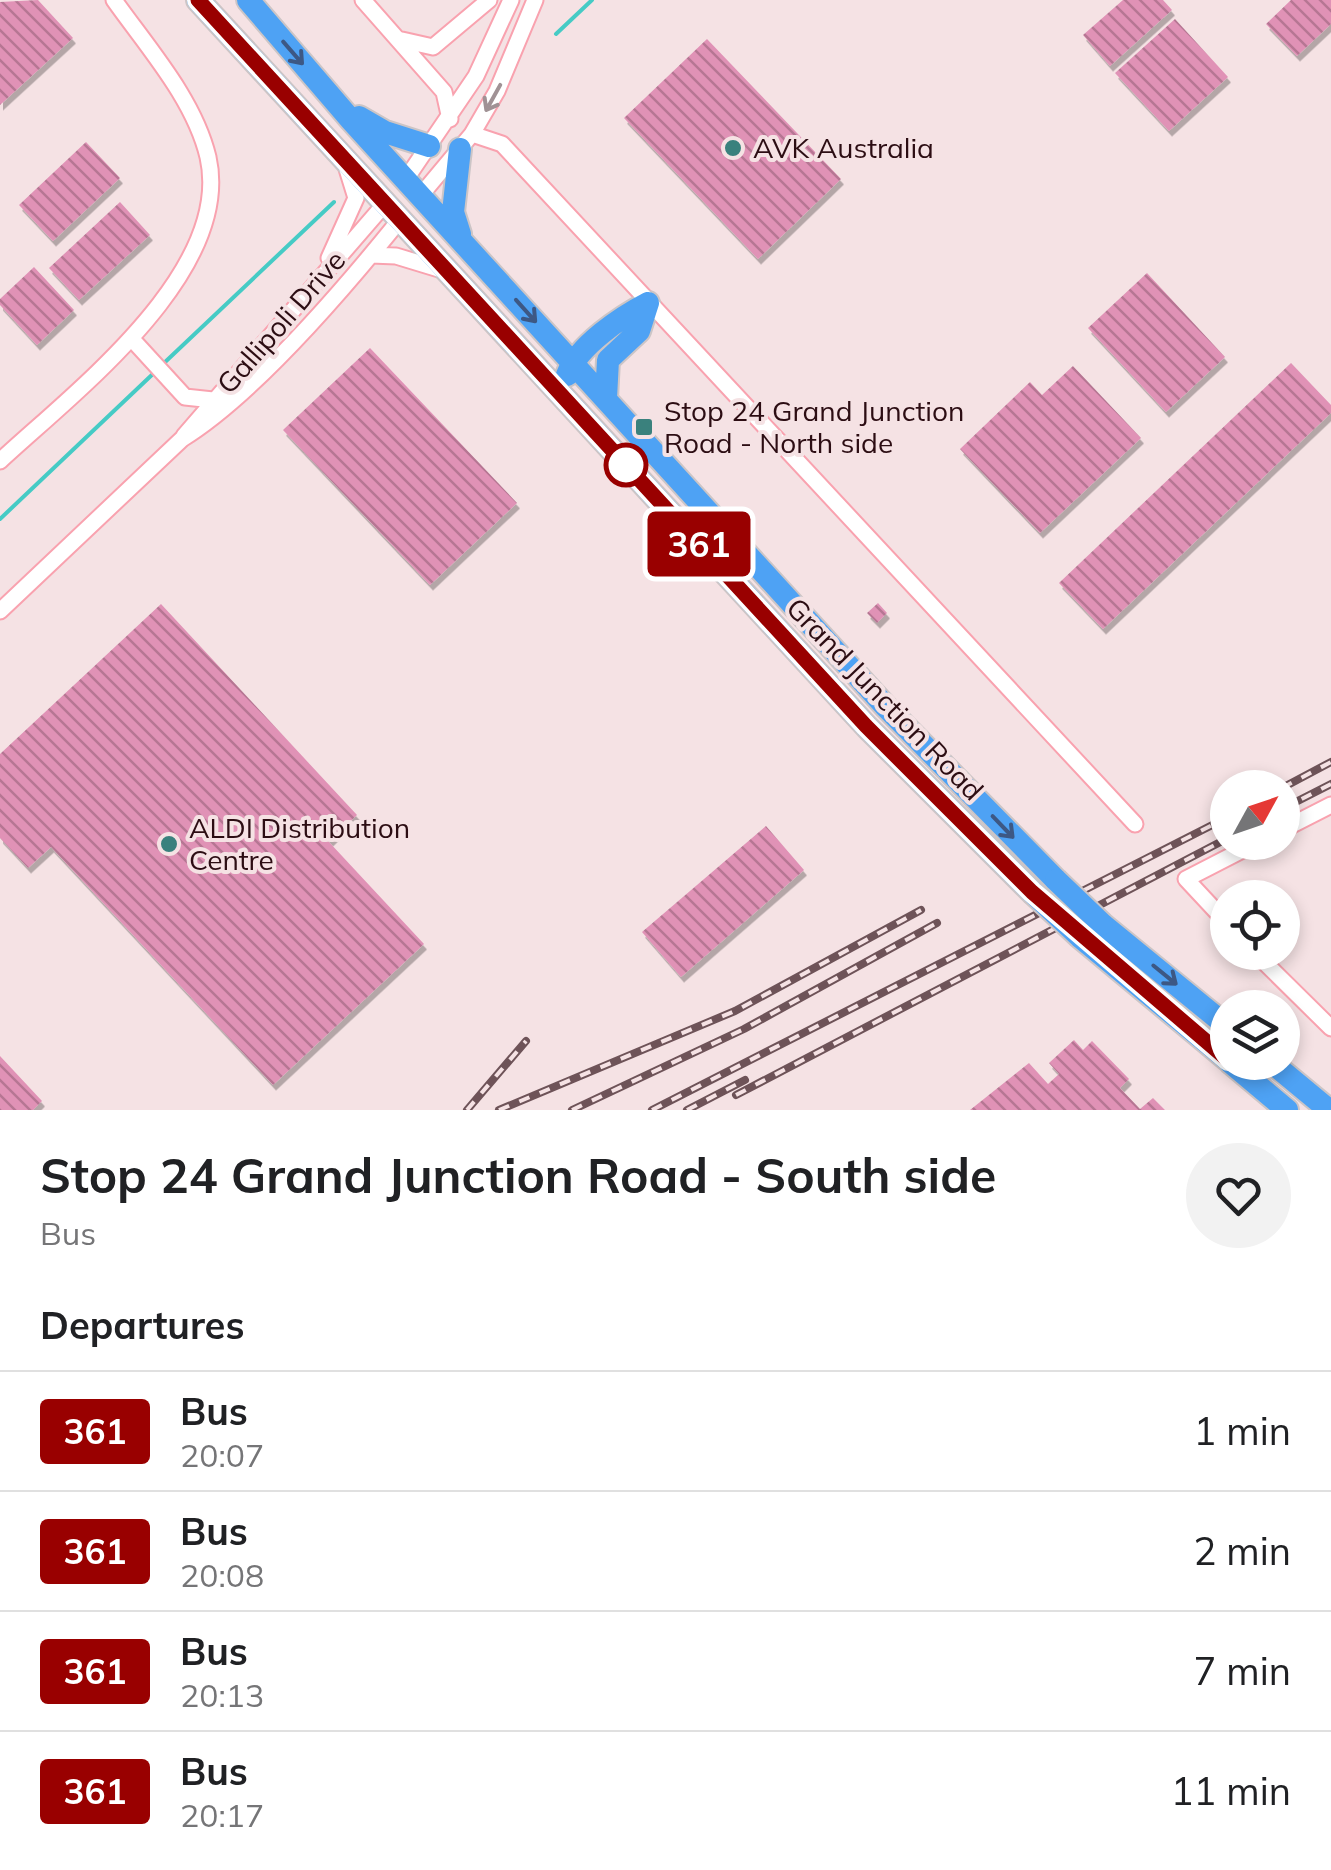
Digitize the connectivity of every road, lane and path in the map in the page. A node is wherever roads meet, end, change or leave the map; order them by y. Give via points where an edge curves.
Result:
1 (114, 0) edge
2 (198, 0) edge
3 (248, 0) edge
4 (363, 0) edge
5 (488, 0) edge
6 (512, 0) edge
7 (531, 3) edge
8 (399, 38) junction
9 (338, 106) junction
10 (450, 120) junction
11 (466, 142) junction
12 (429, 146) junction
13 (346, 165) junction
14 (413, 187) junction
15 (390, 214) junction
16 (461, 238) junction
17 (371, 255) junction
18 (442, 270) junction
19 (312, 288) junction
20 (648, 303) junction
21 (131, 338) junction
22 (572, 362) junction
23 (606, 398) junction
24 (212, 400) junction
25 (570, 403) junction
26 (182, 439) junction
27 (0, 461) edge
28 (0, 611) edge
29 (1331, 805) edge
30 (1300, 821) edge
31 (1136, 824) dead end
32 (1223, 860) edge
33 (1210, 905) edge
34 (1272, 970) edge
35 (1210, 1011) edge
36 (1331, 1028) edge
37 (1210, 1045) edge
38 (1251, 1080) edge
39 (1293, 1080) edge
40 (1287, 1110) edge
41 (1329, 1110) edge

1 - 21 street via 190,112 208,158 206,214 188,263
2 - 13 highway, Grand Junction Road
3 -> 9 highway, Grand Junction Road
4 - 8 street
5 - 8 street via 432,47
6 - 10 street
7 -> 11 street via 497,90
8 - 10 street via 444,92
9 - 12 highway
9 - 14 highway, Grand Junction Road
10 - 12 street
11 - 14 street
11 - 16 highway via 453,212
11 - 20 street via 502,144
12 - 14 street
13 - 15 highway, Grand Junction Road
13 - 19 street via 356,198
14 - 15 highway
14 - 16 highway, Grand Junction Road
15 - 17 street, Gallipoli Drive
15 - 18 highway, Grand Junction Road
15 - 19 street, Gallipoli Drive
16 -> 22 highway, Grand Junction Road
17 - 18 street
17 - 26 street, Gallipoli Drive via 242,393
18 - 25 highway, Grand Junction Road
19 - 24 street, Gallipoli Drive
20 - 22 highway
20 - 23 highway via 639,331 608,360
20 - 31 street
21 - 24 street via 185,397
21 - 27 street
22 - 23 highway, Grand Junction Road
22 - 25 highway via 566,379
23 -> 35 highway, Grand Junction Road, bridge via 886,707 1056,880
24 - 26 street, Gallipoli Drive
25 - 37 highway, Grand Junction Road, bridge via 866,726 1080,937
26 - 28 street, Gallipoli Drive
29 - 30 street
32 - 33 street via 1186,879
34 - 36 street
38 - 40 highway, Grand Junction Road
39 - 41 highway

